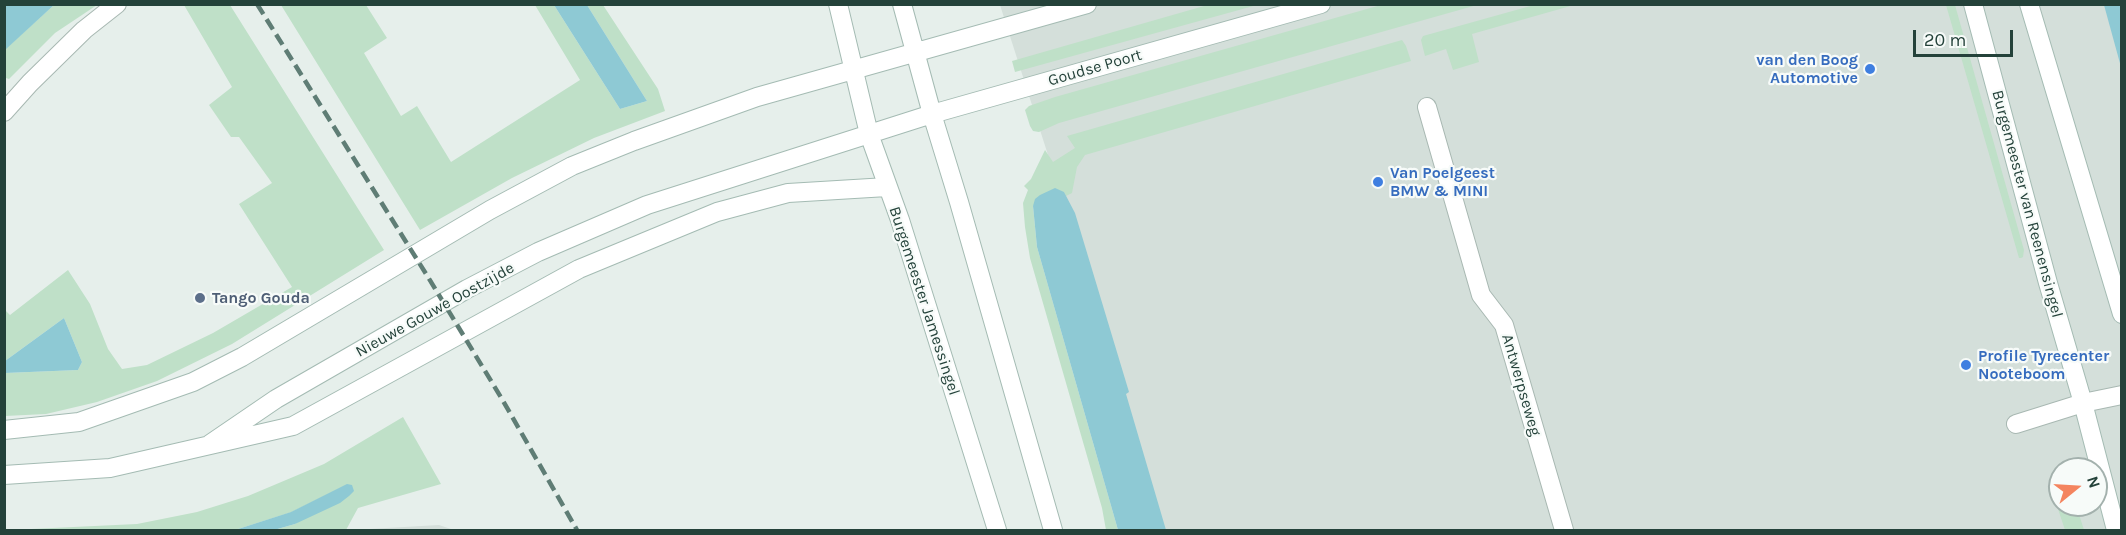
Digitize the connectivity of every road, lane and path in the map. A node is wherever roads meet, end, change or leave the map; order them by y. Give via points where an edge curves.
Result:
1 (117, 4) edge
2 (838, 4) edge
3 (902, 4) edge
4 (1087, 4) edge
5 (1321, 4) edge
6 (1973, 4) edge
7 (2029, 4) edge
8 (915, 52) junction
9 (854, 71) junction
10 (1427, 107) dead end
11 (4, 112) edge
12 (932, 114) junction
13 (869, 134) junction
14 (887, 187) junction
15 (2121, 314) edge
16 (2121, 395) edge
17 (2083, 403) junction
18 (2016, 424) dead end
19 (4, 430) edge
20 (210, 444) junction
21 (4, 475) edge
22 (997, 531) edge
23 (1053, 531) edge
24 (1564, 531) edge
25 (2116, 531) edge

1 - 11 main road via 84,30
2 - 9 main road
3 - 8 main road
4 - 8 main road
5 - 12 main road, Goudse Poort
6 - 17 main road, Burgemeester van Reenensingel
7 - 15 main road
8 - 9 main road
8 - 12 main road
9 - 13 main road, Burgemeester Jamessingel
9 - 19 main road via 757,98 572,166 193,382 79,422
10 - 24 main road, Antwerpseweg via 1481,295 1504,325
12 - 13 main road, Goudse Poort
12 - 23 main road
13 - 14 main road, Burgemeester Jamessingel
13 - 20 main road, Nieuwe Gouwe Oostzijde via 646,205 547,248 467,289 276,399
14 - 20 main road via 788,193 717,212 579,269 293,426
14 - 22 main road, Burgemeester Jamessingel
16 - 17 main road
17 - 18 main road
17 - 25 main road, Burgemeester van Reenensingel
20 - 21 main road, Nieuwe Gouwe Oostzijde via 110,468

